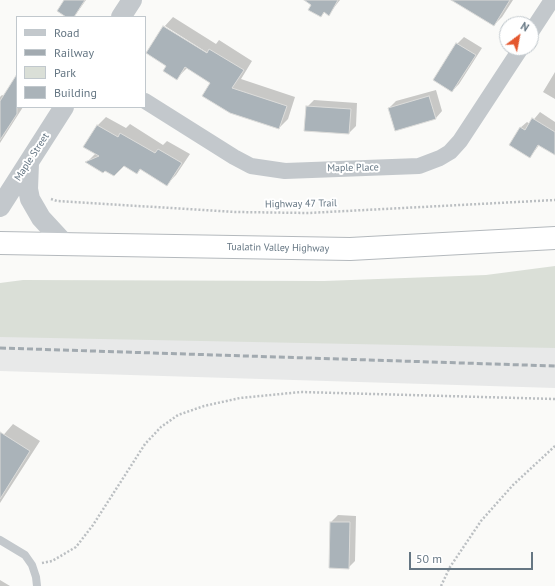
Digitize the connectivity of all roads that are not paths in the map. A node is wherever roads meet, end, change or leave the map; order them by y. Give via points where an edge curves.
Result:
1 (132, 0) edge
2 (552, 0) edge
3 (122, 16) edge
4 (539, 20) edge
5 (516, 56) edge
6 (146, 102) edge
7 (63, 108) edge
8 (29, 163) junction
9 (0, 207) edge
10 (555, 238) edge
11 (0, 243) edge
12 (65, 244) junction
13 (0, 540) edge
14 (36, 586) edge

1 - 3 street
2 - 4 street
5 - 6 street, Maple Place via 470,127 450,152 418,166 267,170 251,166 234,157
7 - 8 street, Maple Street
8 - 9 street, Maple Street
8 - 12 street via 30,199 41,218
10 - 12 highway, Tualatin Valley Highway via 350,249
11 - 12 highway, Tualatin Valley Highway
13 - 14 lane via 25,555 32,565

